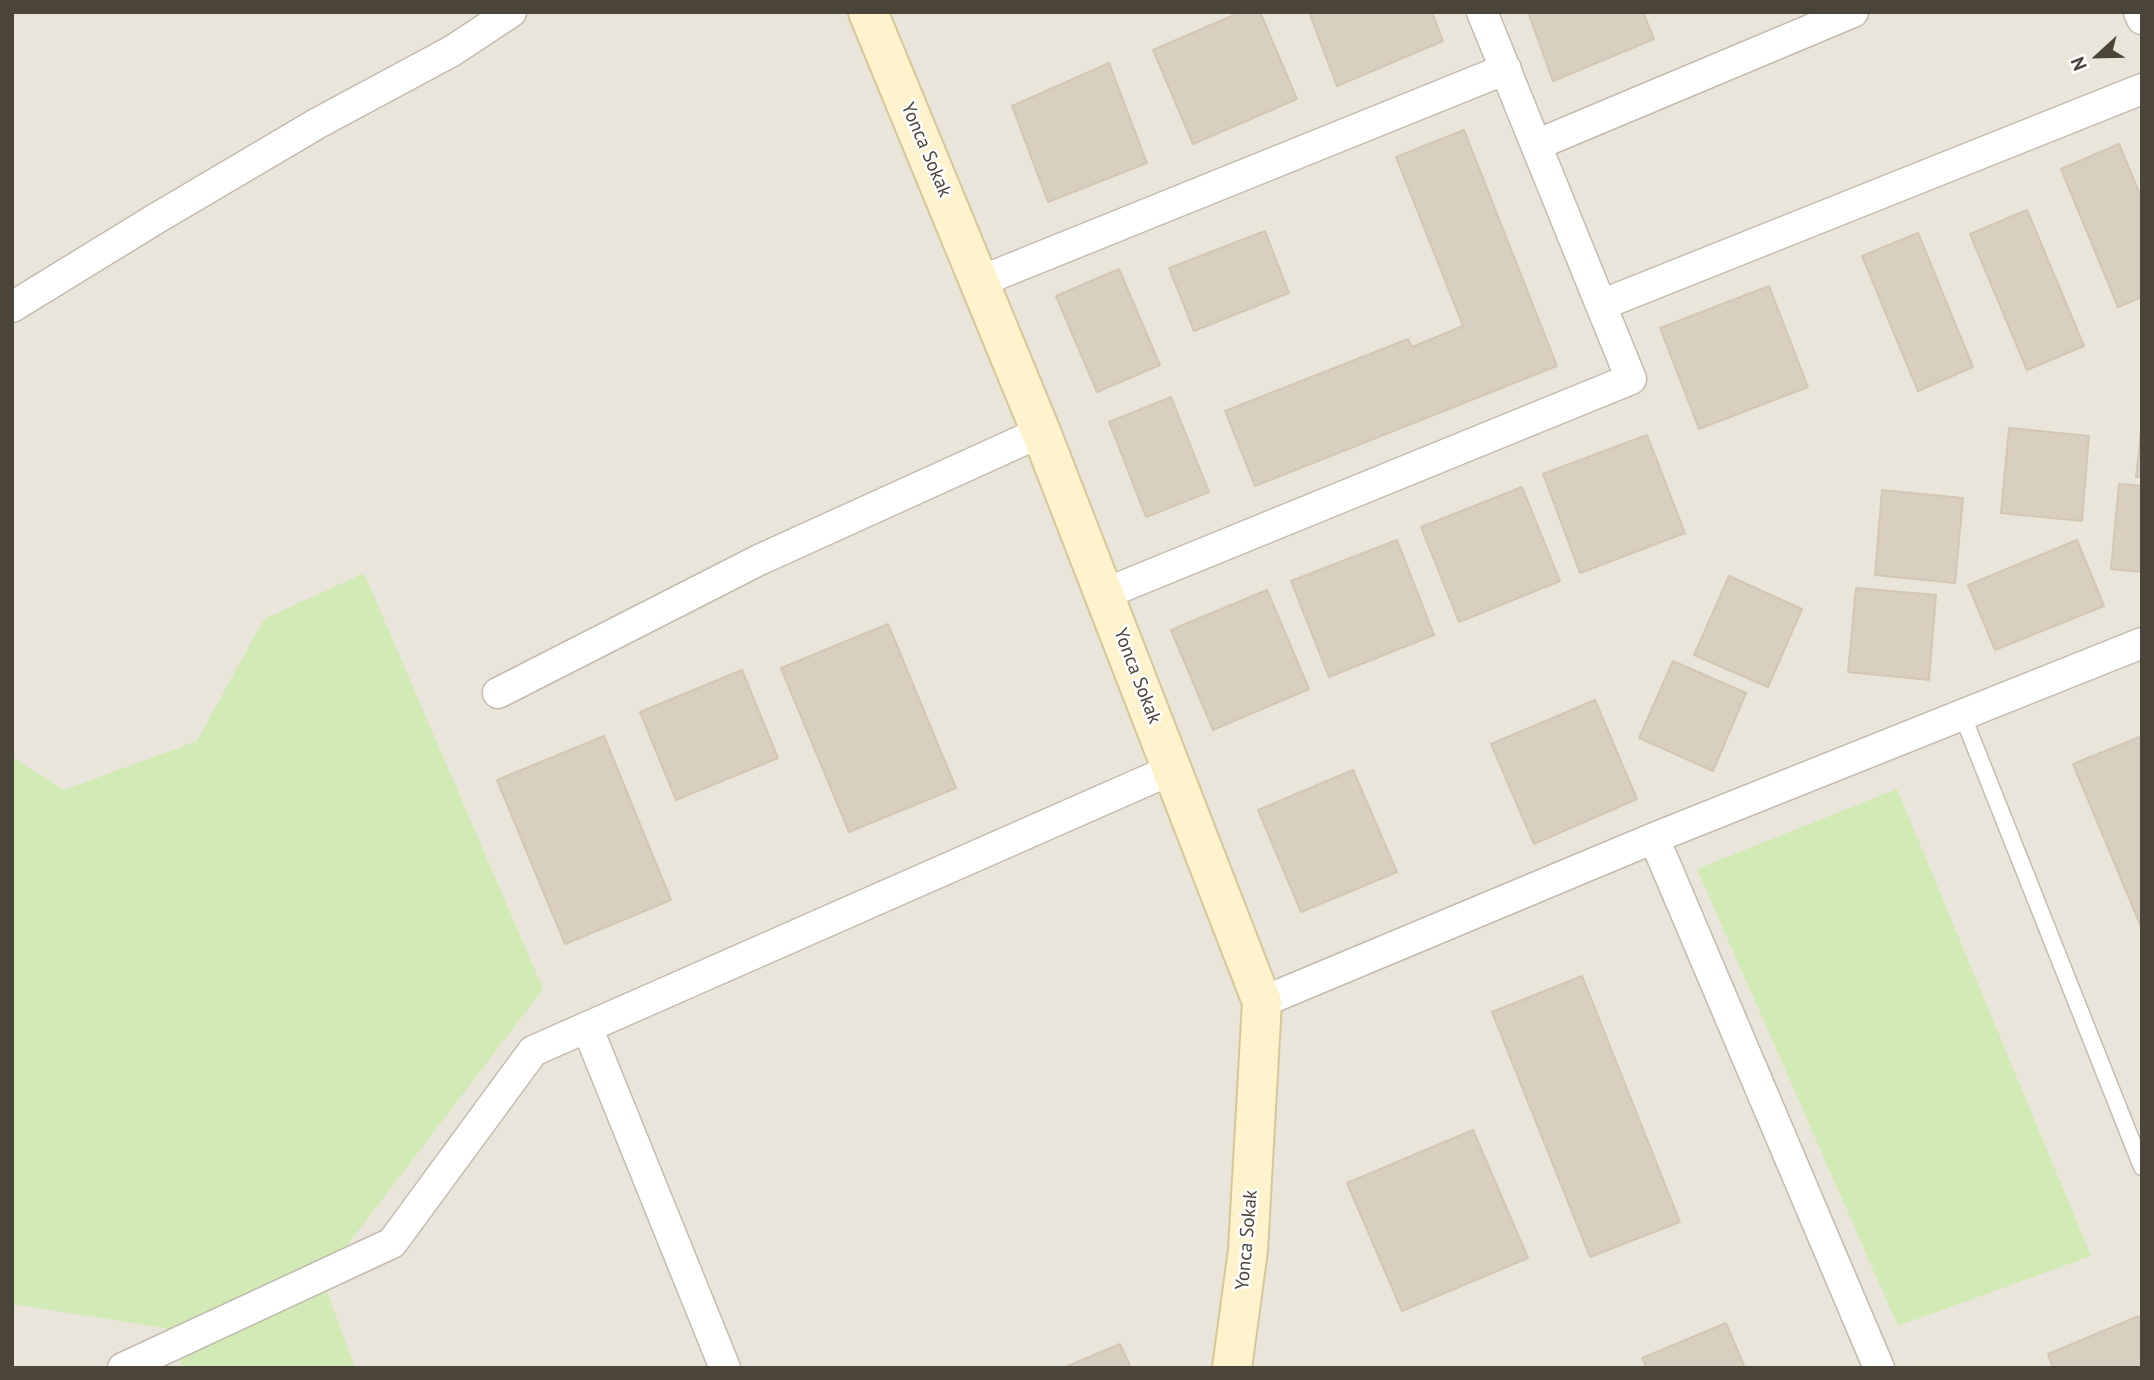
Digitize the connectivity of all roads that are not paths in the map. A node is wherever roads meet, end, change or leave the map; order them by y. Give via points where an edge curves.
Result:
1 (511, 12) edge
2 (868, 12) edge
3 (1482, 12) edge
4 (1853, 12) edge
5 (2139, 12) edge
6 (2142, 19) edge
7 (1506, 69) junction
8 (2142, 89) edge
9 (1536, 145) junction
10 (981, 281) junction
11 (1601, 305) junction
12 (12, 307) edge
13 (1041, 432) junction
14 (1104, 594) junction
15 (2142, 643) edge
16 (498, 693) dead end
17 (1962, 715) junction
18 (1172, 769) junction
19 (1654, 838) junction
20 (1262, 1002) junction
21 (587, 1027) junction
22 (2142, 1167) edge
23 (122, 1368) edge
24 (724, 1368) edge
25 (1232, 1368) edge
26 (1879, 1368) edge

1 - 12 street via 452,51 318,122
2 - 10 street, Yonca Sokak
3 - 7 street
4 - 9 street
5 - 6 street
7 - 9 street
7 - 10 street
8 - 11 street
9 - 11 street
10 - 13 street, Yonca Sokak
11 - 14 street via 1631,379
13 - 14 street, Yonca Sokak
13 - 16 street via 759,559
14 - 18 street, Yonca Sokak
15 - 17 street
17 - 19 street
17 - 22 lane
18 - 20 street, Yonca Sokak
18 - 21 street
19 - 20 street
19 - 26 street
20 - 25 street, Yonca Sokak via 1248,1250
21 - 23 street via 533,1051 392,1243
21 - 24 street

